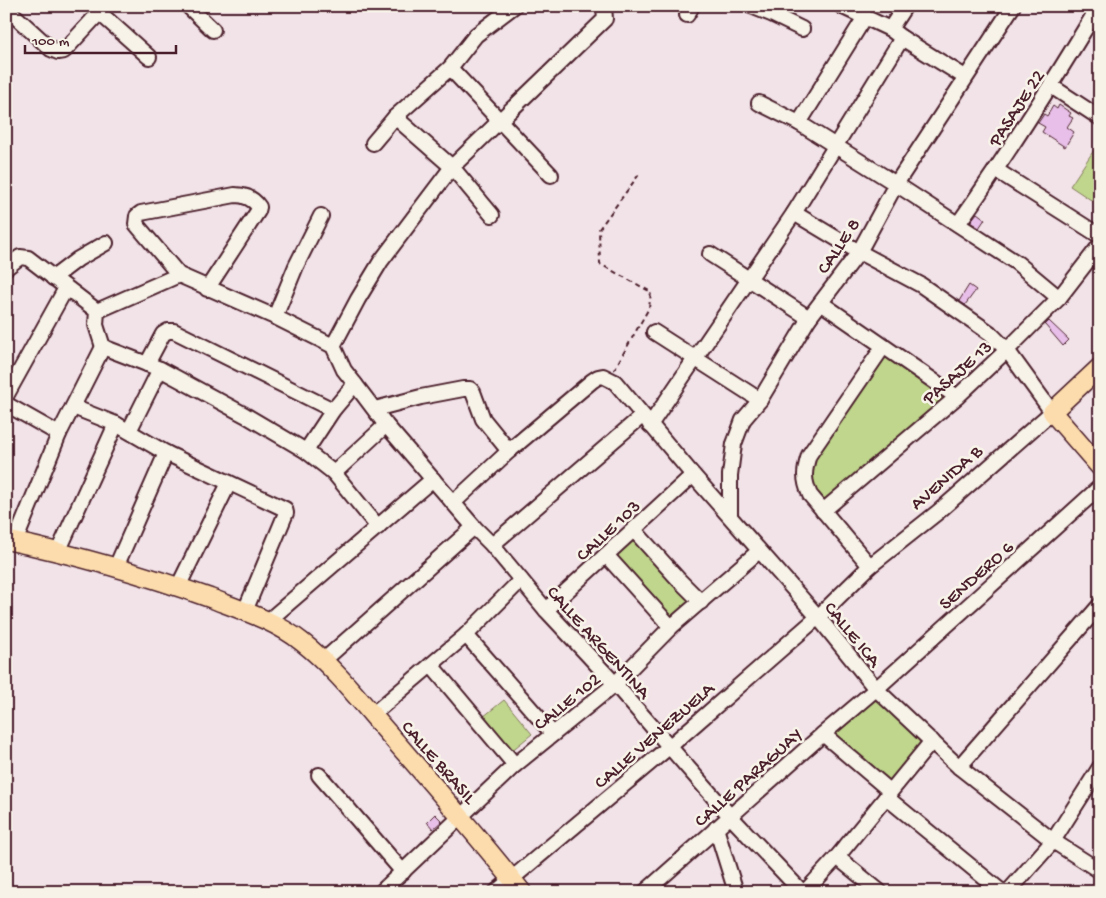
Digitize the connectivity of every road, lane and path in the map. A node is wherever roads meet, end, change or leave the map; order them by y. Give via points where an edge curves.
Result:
1 (188, 6) edge
2 (514, 6) edge
3 (604, 6) edge
4 (751, 6) edge
5 (841, 6) edge
6 (905, 6) edge
7 (1013, 6) edge
8 (1099, 6) edge
9 (6, 8) edge
10 (95, 10) edge
11 (865, 17) junction
12 (802, 29) dead end
13 (890, 29) junction
14 (213, 30) dead end
15 (902, 38) junction
16 (149, 57) dead end
17 (450, 68) junction
18 (965, 77) junction
19 (1051, 86) junction
20 (759, 103) dead end
21 (395, 117) junction
22 (1100, 118) edge
23 (500, 121) junction
24 (799, 123) junction
25 (374, 143) dead end
26 (834, 146) junction
27 (452, 167) junction
28 (996, 170) junction
29 (640, 173) dead end
30 (551, 175) dead end
31 (896, 184) junction
32 (794, 213) junction
33 (492, 214) dead end
34 (321, 216) dead end
35 (958, 224) junction
36 (1100, 236) edge
37 (106, 243) dead end
38 (1100, 245) edge
39 (859, 252) junction
40 (710, 254) dead end
41 (6, 268) edge
42 (179, 275) junction
43 (53, 278) junction
44 (748, 279) junction
45 (66, 288) junction
46 (208, 289) junction
47 (1060, 298) junction
48 (821, 303) junction
49 (97, 311) junction
50 (274, 317) junction
51 (809, 318) junction
52 (654, 332) dead end
53 (333, 346) junction
54 (103, 347) junction
55 (883, 347) junction
56 (1007, 350) junction
57 (696, 360) junction
58 (153, 366) junction
59 (1100, 367) edge
60 (612, 380) junction
61 (354, 384) junction
62 (6, 396) edge
63 (957, 397) junction
64 (760, 400) junction
65 (6, 404) edge
66 (73, 407) junction
67 (375, 409) junction
68 (333, 410) junction
69 (1052, 412) junction
70 (646, 420) junction
71 (116, 424) junction
72 (386, 425) junction
73 (129, 431) junction
74 (58, 434) junction
75 (509, 451) junction
76 (306, 452) junction
77 (166, 453) junction
78 (1100, 467) edge
79 (334, 473) junction
80 (693, 475) junction
81 (434, 479) junction
82 (229, 483) junction
83 (1100, 487) edge
84 (453, 503) junction
85 (823, 511) junction
86 (730, 516) junction
87 (378, 527) junction
88 (474, 527) junction
89 (634, 530) junction
90 (11, 541) edge
91 (492, 545) junction
92 (759, 550) junction
93 (58, 552) junction
94 (606, 555) junction
95 (870, 566) junction
96 (116, 567) junction
97 (521, 580) junction
98 (178, 587) junction
99 (701, 602) junction
100 (1100, 605) edge
101 (546, 610) junction
102 (245, 611) junction
103 (818, 616) junction
104 (268, 621) junction
105 (671, 627) junction
106 (466, 635) junction
107 (323, 661) junction
108 (431, 665) junction
109 (615, 684) junction
110 (876, 689) junction
111 (372, 715) junction
112 (553, 734) junction
113 (823, 734) junction
114 (932, 741) junction
115 (669, 747) junction
116 (515, 765) junction
117 (958, 767) junction
118 (1100, 767) edge
119 (319, 775) dead end
120 (888, 794) junction
121 (461, 816) junction
122 (730, 816) junction
123 (716, 828) junction
124 (1053, 840) junction
125 (836, 857) junction
126 (1100, 871) edge
127 (402, 872) junction
128 (517, 885) edge
129 (381, 892) edge
130 (496, 892) edge
131 (645, 892) edge
132 (736, 892) edge
133 (804, 892) edge
134 (880, 892) edge
135 (1002, 892) edge
136 (1008, 892) edge

1 - 14 street
2 - 17 street via 476,35
3 - 23 street via 605,19
4 - 12 street
5 - 11 street
6 - 13 street
7 - 18 street, CALLE 8
8 - 19 street, PASAJE 22
9 - 10 street via 58,52 64,51
10 - 16 street
11 - 13 street
11 - 24 street
13 - 15 street
15 - 18 street
15 - 26 street
17 - 21 street
17 - 23 street
18 - 31 street, CALLE 8
19 - 22 street
19 - 28 street, PASAJE 22
20 - 24 street
21 - 25 street
21 - 27 street
23 - 27 street
23 - 30 street
24 - 26 street
26 - 31 street
26 - 32 street
27 - 33 street
27 - 53 street via 381,261
28 - 35 street, PASAJE 22
28 - 36 street
29 - 60 path via 599,229 600,264 651,292 649,308
31 - 35 street
31 - 39 street, CALLE 8
32 - 39 street
32 - 44 street
34 - 50 street
35 - 47 street via 1017,263
37 - 43 street
38 - 47 street, PASAJE 13
39 - 48 street, CALLE 8
39 - 56 street via 921,285 990,333
40 - 44 street
41 - 43 street via 16,259 28,258
42 - 46 street
42 - 46 street via 136,224 137,216 244,195 256,203 258,211
42 - 49 street
43 - 45 street
44 - 51 street
44 - 57 street
45 - 49 street
45 - 62 street
46 - 50 street
47 - 56 street, PASAJE 13
48 - 51 street, CALLE 8
48 - 55 street
49 - 54 street via 96,325
50 - 53 street
51 - 64 street, CALLE 8
52 - 57 street
53 - 61 street, CALLE ARGENTINA
54 - 58 street
54 - 66 street
55 - 63 street
55 - 85 street via 809,455 804,470 806,484
56 - 63 street, PASAJE 13
56 - 69 street
57 - 64 street
57 - 70 street
58 - 68 street via 163,334 174,331
58 - 73 street
58 - 76 street
59 - 69 main road, AVENIDA B
60 - 70 street, CALLE ICA
60 - 75 street via 598,377
61 - 67 street, CALLE ARGENTINA
61 - 68 street
63 - 85 street, PASAJE 13
64 - 86 street, CALLE 8 via 743,420 734,444
65 - 74 street
66 - 71 street
66 - 74 street
67 - 72 street, CALLE ARGENTINA
67 - 75 street via 470,389 483,418
68 - 76 street
69 - 78 main road
69 - 95 street, AVENIDA B via 938,512
70 - 80 street, CALLE ICA
70 - 91 street
71 - 73 street
71 - 93 street
72 - 79 street
72 - 81 street, CALLE ARGENTINA
73 - 77 street
74 - 90 street
75 - 84 street
76 - 79 street
77 - 82 street
77 - 96 street
79 - 87 street
80 - 86 street, CALLE ICA
80 - 89 street, CALLE 103
81 - 84 street, CALLE ARGENTINA
81 - 87 street
82 - 98 street
82 - 102 street via 282,506 286,513
83 - 110 street, SENDERO 6
84 - 88 street, CALLE ARGENTINA
85 - 95 street
86 - 92 street, CALLE ICA
87 - 104 street
88 - 91 street, CALLE ARGENTINA
88 - 107 street
89 - 94 street, CALLE 103
89 - 99 street
90 - 93 main road, CALLE BRASIL
91 - 97 street, CALLE ARGENTINA
92 - 99 street, CALLE 102
92 - 103 street, CALLE ICA
93 - 96 main road, CALLE BRASIL
94 - 101 street, CALLE 103
94 - 105 street
95 - 103 street, AVENIDA B
96 - 98 main road, CALLE BRASIL
97 - 101 street, CALLE ARGENTINA
97 - 106 street
98 - 102 main road, CALLE BRASIL
99 - 105 street, CALLE 102
100 - 117 street
101 - 109 street, CALLE ARGENTINA
102 - 104 main road, CALLE BRASIL
103 - 110 street, CALLE ICA
103 - 115 street, CALLE VENEZUELA
104 - 107 main road, CALLE BRASIL via 302,641
105 - 109 street, CALLE 102
106 - 108 street
106 - 112 street
107 - 111 main road, CALLE BRASIL
108 - 111 street
108 - 116 street
109 - 112 street, CALLE 102
109 - 115 street, CALLE ARGENTINA
110 - 113 street, CALLE PARAGUAY
110 - 114 street, CALLE ICA
111 - 121 main road, CALLE BRASIL
112 - 116 street, CALLE 102
113 - 120 street
113 - 122 street, CALLE PARAGUAY
114 - 117 street, CALLE ICA
114 - 120 street
115 - 122 street, CALLE ARGENTINA
115 - 128 street, CALLE VENEZUELA
116 - 121 street, CALLE 102
117 - 124 street, CALLE ICA
118 - 124 street
119 - 127 street
120 - 125 street
120 - 135 street
121 - 127 street, CALLE 102
121 - 128 main road, CALLE BRASIL
122 - 123 street, CALLE PARAGUAY
122 - 133 street, CALLE ARGENTINA
123 - 131 street, CALLE PARAGUAY
123 - 132 street
124 - 126 street, CALLE ICA
124 - 136 street
125 - 133 street
125 - 134 street
127 - 129 street, CALLE 102
128 - 130 street, CALLE VENEZUELA

